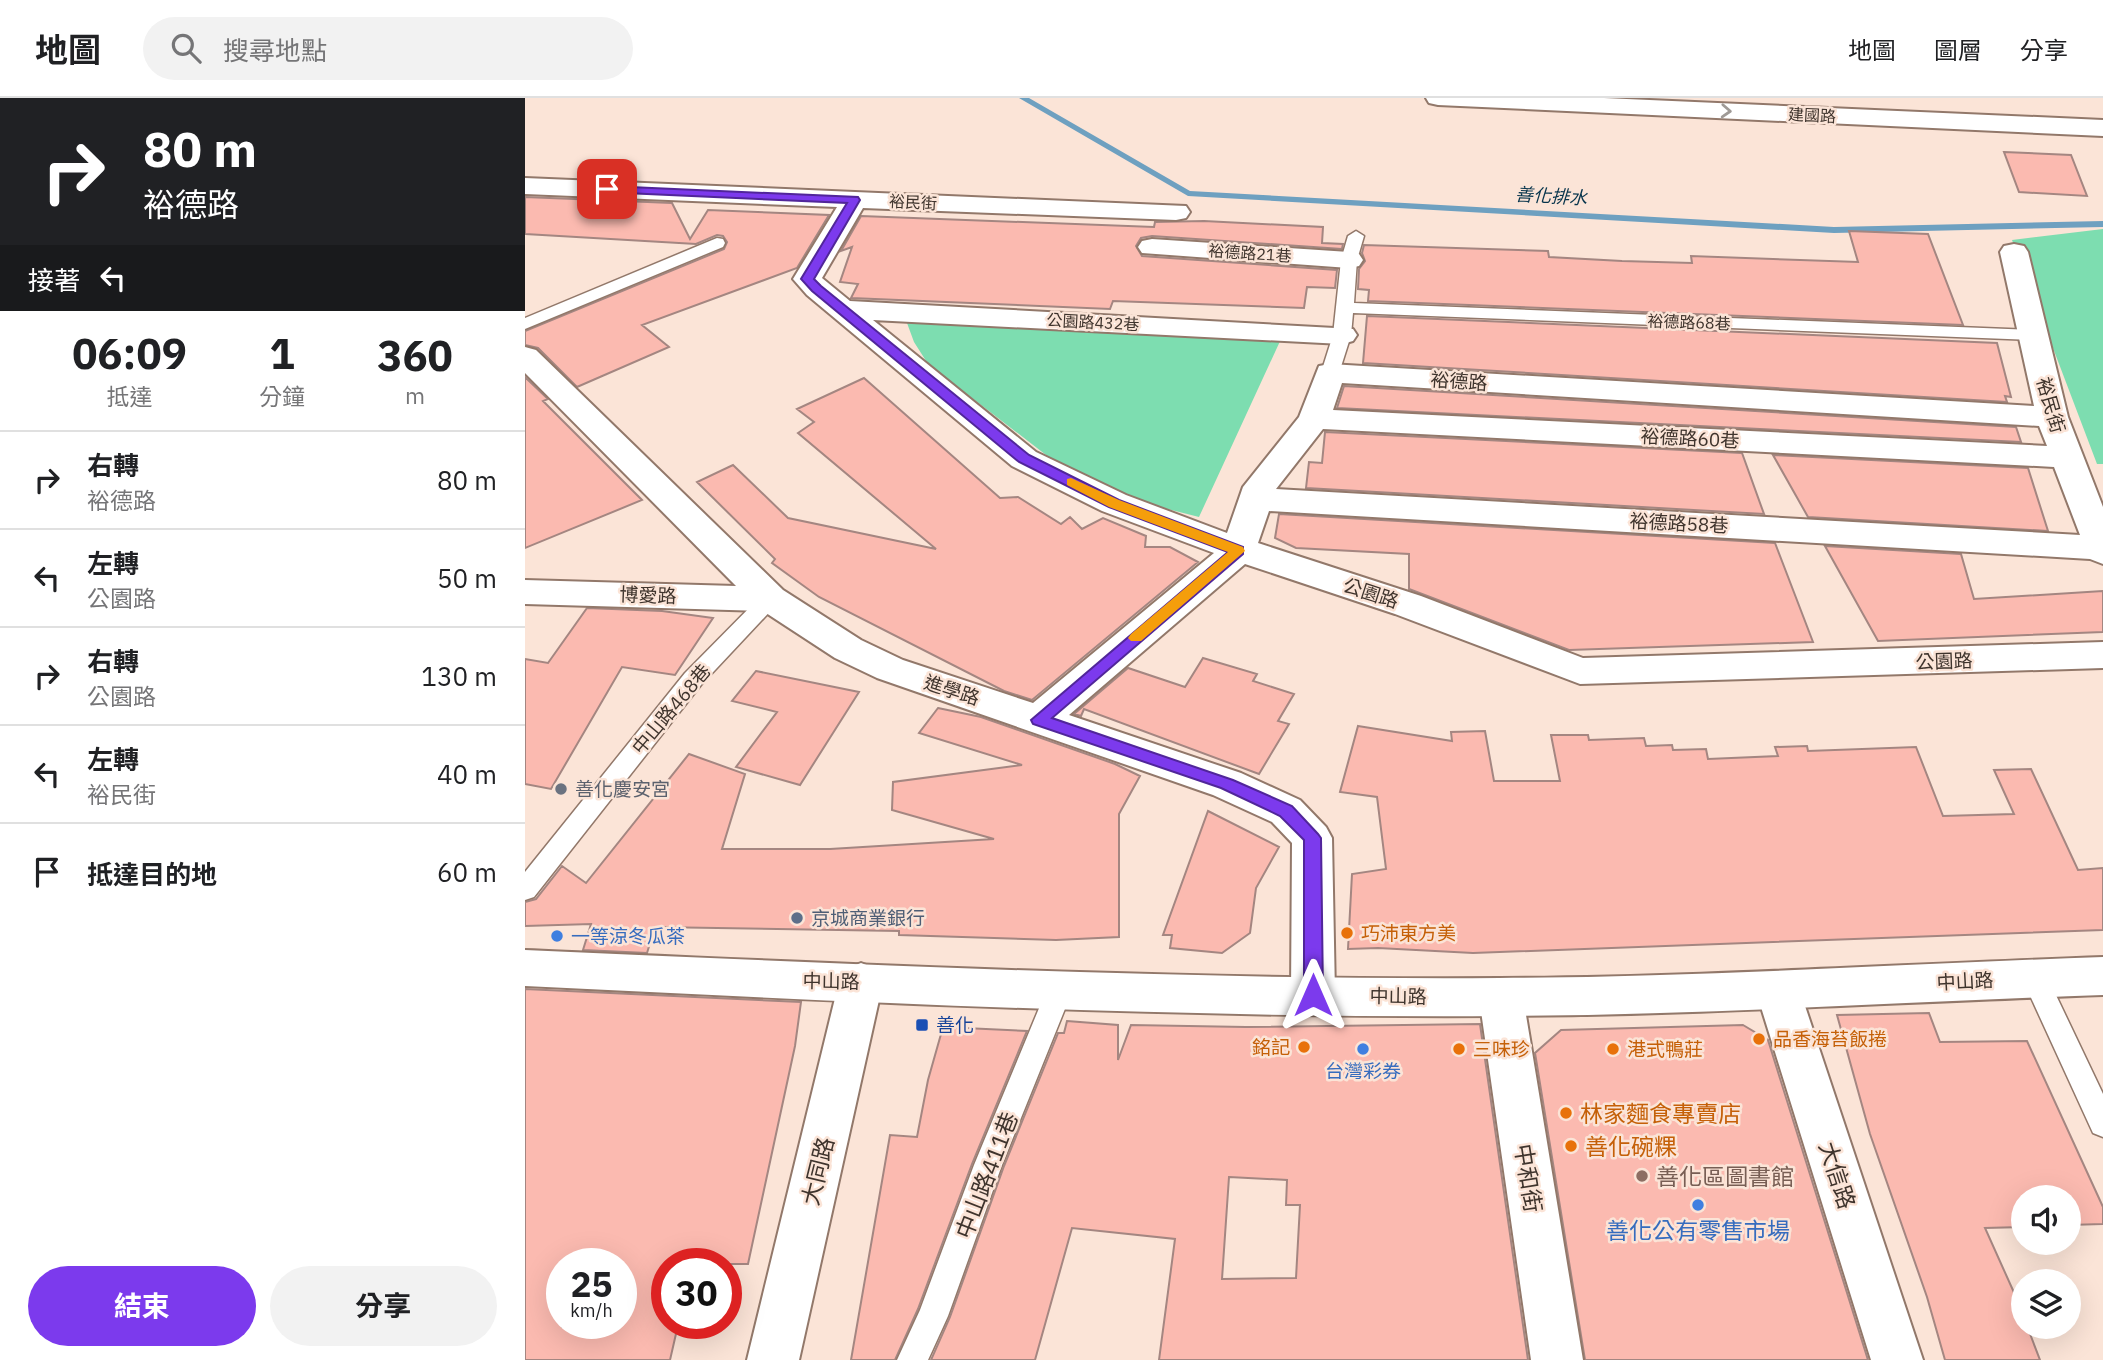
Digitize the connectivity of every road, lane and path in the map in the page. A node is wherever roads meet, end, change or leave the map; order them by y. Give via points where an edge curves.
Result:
1 (1437, 98) edge
2 (1787, 98) edge
3 (2103, 112) edge
4 (2103, 128) edge
5 (525, 186) edge
6 (854, 200) junction
7 (1176, 212) dead end
8 (717, 243) dead end
9 (1152, 247) dead end
10 (1352, 248) joint
11 (2014, 252) dead end
12 (844, 310) junction
13 (1344, 321) junction
14 (525, 324) edge
15 (2033, 335) junction
16 (525, 356) edge
17 (1330, 373) junction
18 (2052, 417) junction
19 (1314, 419) junction
20 (2067, 457) junction
21 (1256, 499) junction
22 (2102, 550) edge
23 (1238, 551) junction
24 (525, 592) edge
25 (770, 599) junction
26 (2103, 655) edge
27 (1039, 720) junction
28 (525, 890) edge
29 (525, 968) edge
30 (2103, 976) edge
31 (2035, 978) junction
32 (860, 982) junction
33 (1060, 989) junction
34 (1779, 990) junction
35 (1313, 995) junction
36 (1501, 997) junction
37 (2103, 1124) edge
38 (773, 1360) edge
39 (912, 1360) edge
40 (1557, 1360) edge
41 (1897, 1360) edge

1 -> 4 street, 建國路
2 - 3 street, 建國路
5 - 6 street, 裕民街
6 - 7 street, 裕民街
6 - 12 street, 公園路 via 807,279
8 - 14 lane
9 - 10 street, 裕德路21巷
10 - 13 lane
11 - 15 street, 裕民街
12 - 13 street, 公園路432巷
12 - 23 street, 公園路 via 1024,458 1114,503
13 - 15 lane, 裕德路68巷
13 - 17 lane
15 - 18 street, 裕民街
16 - 25 street, 進學路
17 - 18 street, 裕德路
17 - 19 street
18 - 20 street, 裕民街
19 - 20 street, 裕德路60巷
19 - 21 street
20 - 22 street, 裕民街
21 - 22 street, 裕德路58巷
21 - 23 street
23 - 26 street, 公園路 via 1408,605 1580,671
23 - 27 street
24 - 25 street, 博愛路
25 - 27 street, 進學路 via 848,649 890,669
25 - 28 lane, 中山路468巷 via 693,679
27 - 35 street, 進學路 via 1227,784 1286,811 1312,838
29 - 32 street, 中山路
30 - 31 street, 中山路
31 - 34 street, 中山路
31 - 37 lane
32 - 33 street, 中山路
32 - 38 street, 大同路
33 - 35 street, 中山路
33 - 39 lane, 中山路411巷
34 - 36 street, 中山路
34 - 41 street, 大信路
35 - 36 street, 中山路
36 - 40 street, 中和街

